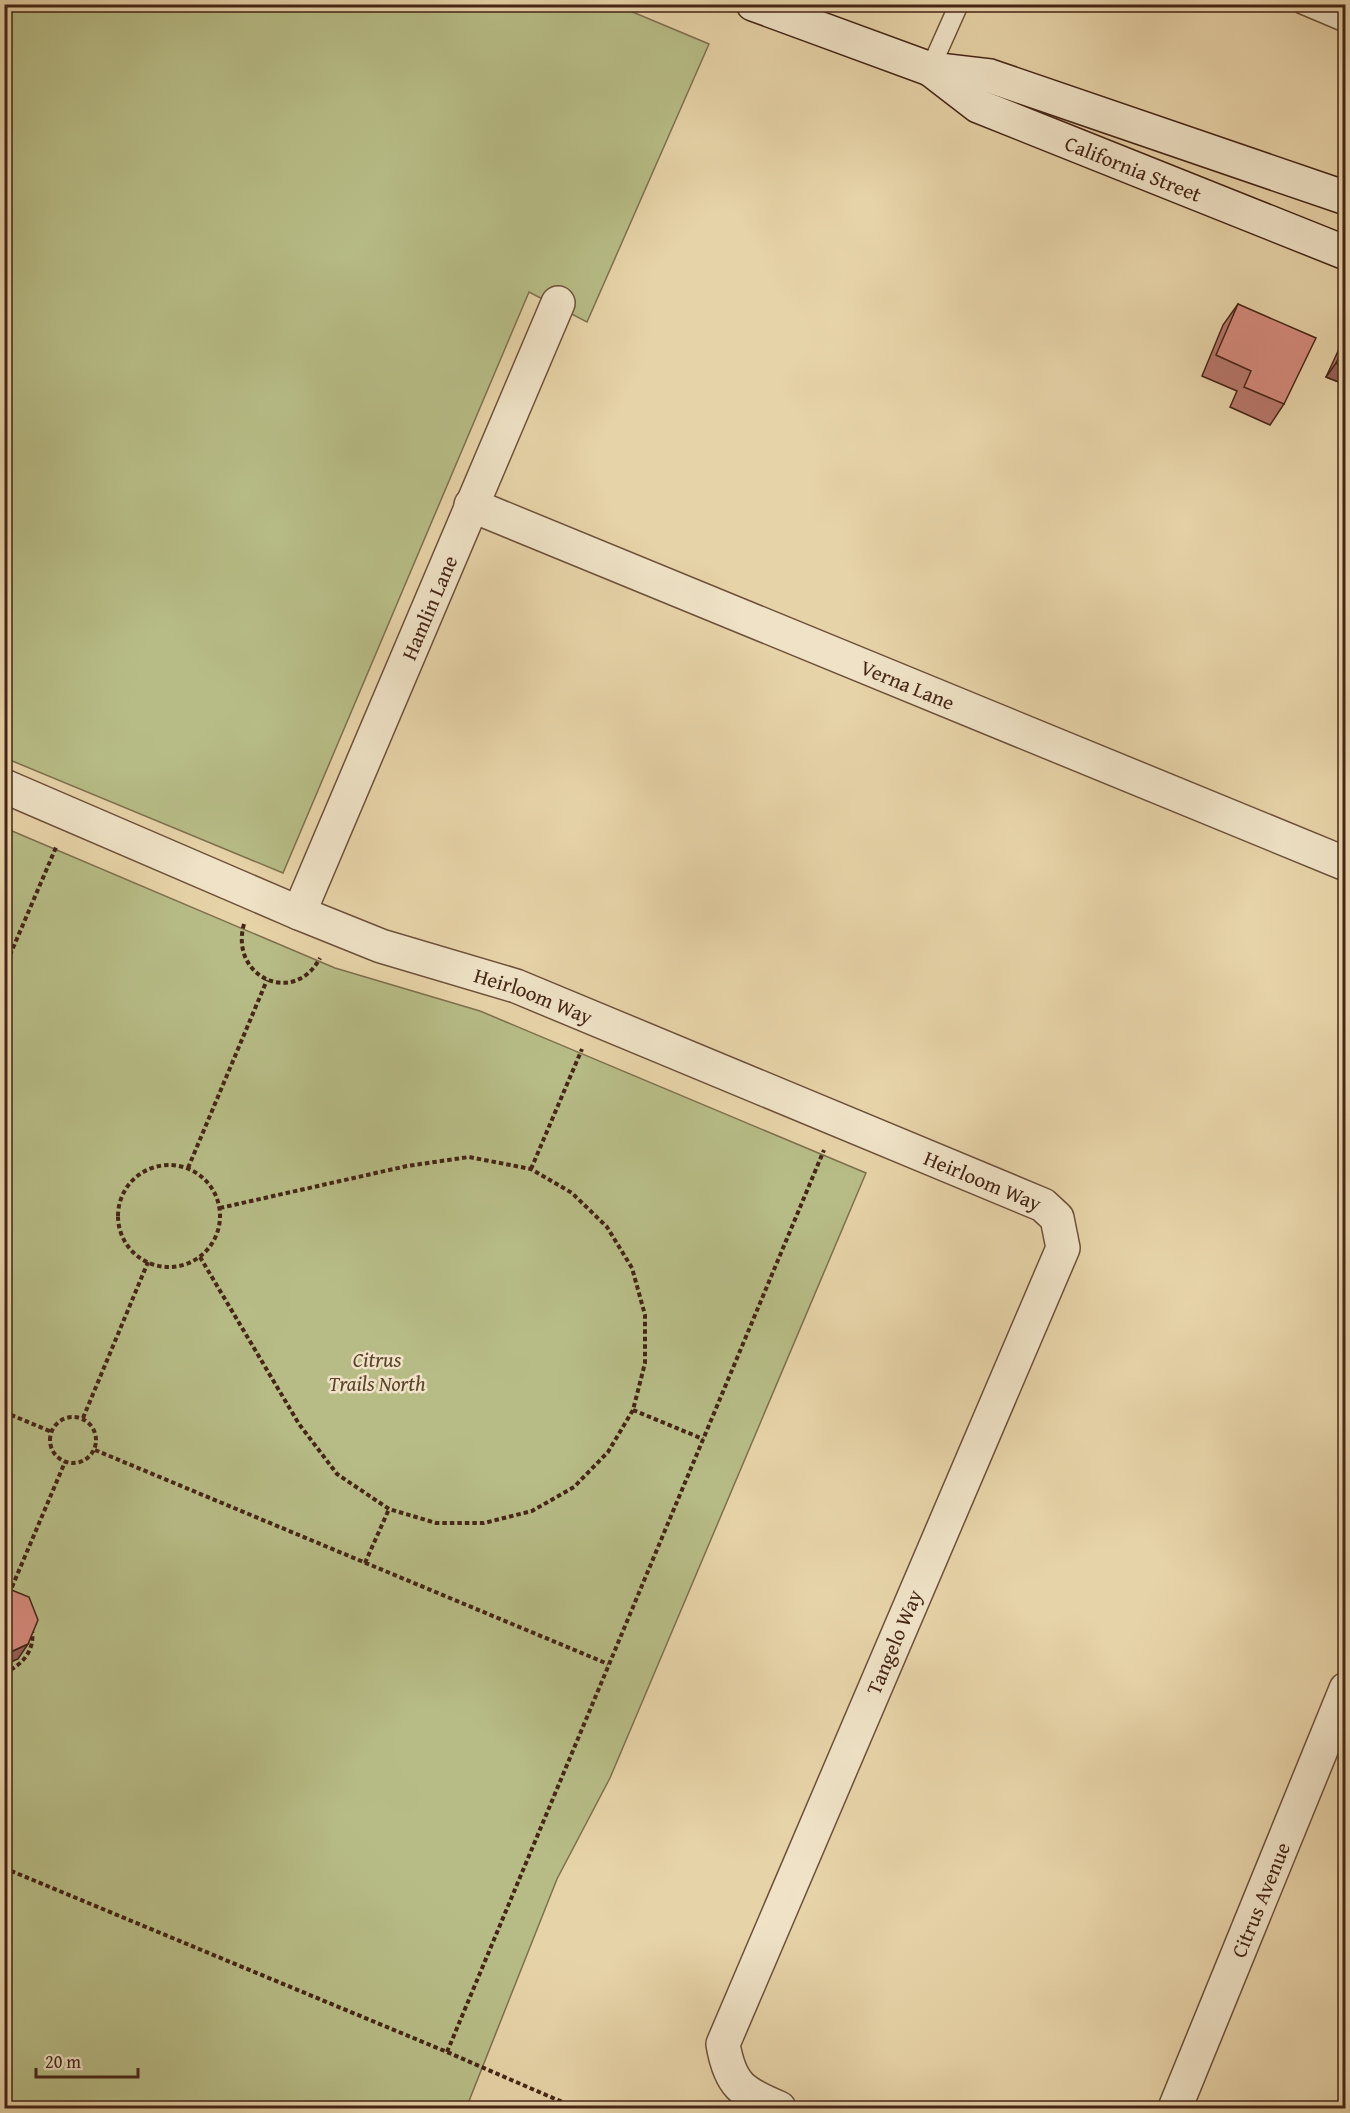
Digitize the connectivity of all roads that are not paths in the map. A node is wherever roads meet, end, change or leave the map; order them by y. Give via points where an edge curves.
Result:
1 (753, 4) edge
2 (959, 4) edge
3 (1301, 4) edge
4 (1346, 23) edge
5 (930, 69) junction
6 (1346, 198) edge
7 (1346, 253) edge
8 (558, 303) dead end
9 (471, 505) junction
10 (4, 786) edge
11 (1346, 864) edge
12 (299, 913) junction
13 (1057, 1218) joint
14 (1346, 1689) edge
15 (779, 2109) edge
16 (1175, 2109) edge

1 - 5 street, California Street
2 - 5 lane
3 - 4 lane
5 - 6 street, California Street via 990,76
5 - 7 street, California Street via 978,106
8 - 9 street, Hamlin Lane
9 - 11 street, Verna Lane
9 - 12 street, Hamlin Lane
10 - 12 street, Heirloom Way
12 - 13 street, Heirloom Way via 381,946 516,986 1043,1205
13 - 15 street, Tangelo Way via 1062,1248 723,2044 726,2066 745,2094
14 - 16 street, Citrus Avenue

